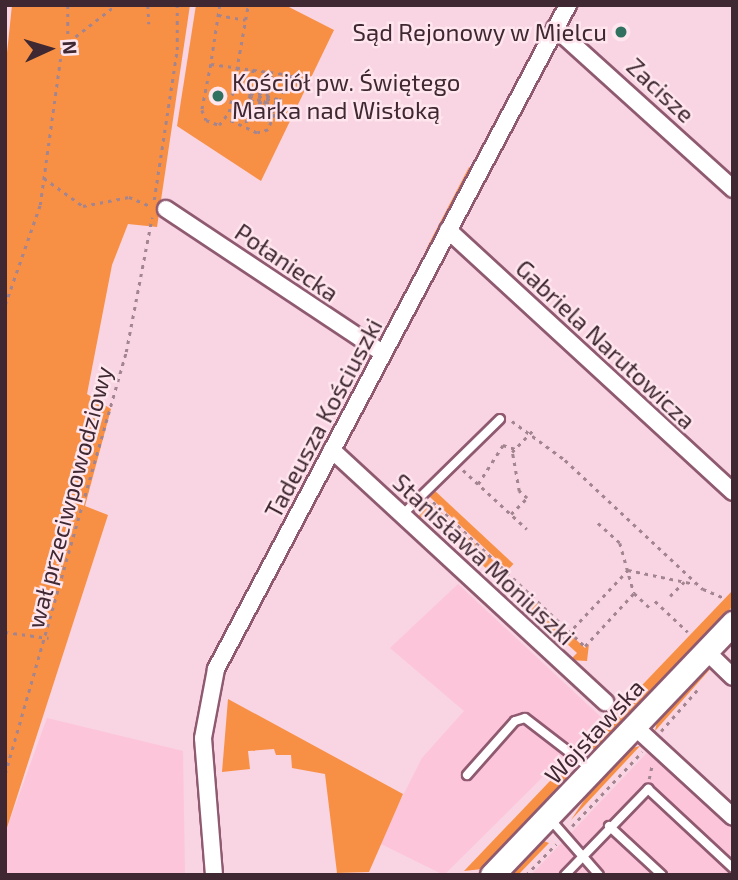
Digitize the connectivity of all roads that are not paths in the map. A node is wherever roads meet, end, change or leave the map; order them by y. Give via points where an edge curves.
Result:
1 (568, 5) edge
2 (555, 28) junction
3 (733, 189) edge
4 (159, 208) road end
5 (448, 230) junction
6 (383, 353) junction
7 (500, 419) road end
8 (332, 450) junction
9 (733, 492) edge
10 (402, 515) junction
11 (733, 622) edge
12 (713, 658) junction
13 (733, 677) edge
14 (606, 702) dead end
15 (643, 734) junction
16 (592, 770) junction
17 (467, 775) dead end
18 (548, 817) junction
19 (733, 817) edge
20 (610, 826) junction
21 (582, 856) junction
22 (733, 868) edge
23 (214, 875) edge
24 (492, 875) edge
25 (565, 875) edge
26 (599, 875) edge
27 (663, 875) edge

1 - 2 street, Tadeusza Kościuszki
2 - 3 street, Zacisze
2 - 5 street, Tadeusza Kościuszki
4 - 6 street, Połaniecka
5 - 6 street, Tadeusza Kościuszki
5 - 9 street, Gabriela Narutowicza
6 - 8 street, Tadeusza Kościuszki
7 - 10 lane via 453,460
8 - 10 street, Stanisława Moniuszki
8 - 23 street, Tadeusza Kościuszki via 209,691 203,760
10 - 14 street, Stanisława Moniuszki
11 - 12 street, Wojsławska
12 - 13 street
12 - 15 street, Wojsławska
15 - 16 street, Wojsławska
15 - 19 street
16 - 17 lane via 525,718 515,721
16 - 18 street, Wojsławska
18 - 21 lane
18 - 24 street, Wojsławska
20 - 21 lane
20 - 22 lane via 648,789
20 - 27 lane
21 - 25 lane
21 - 26 lane

